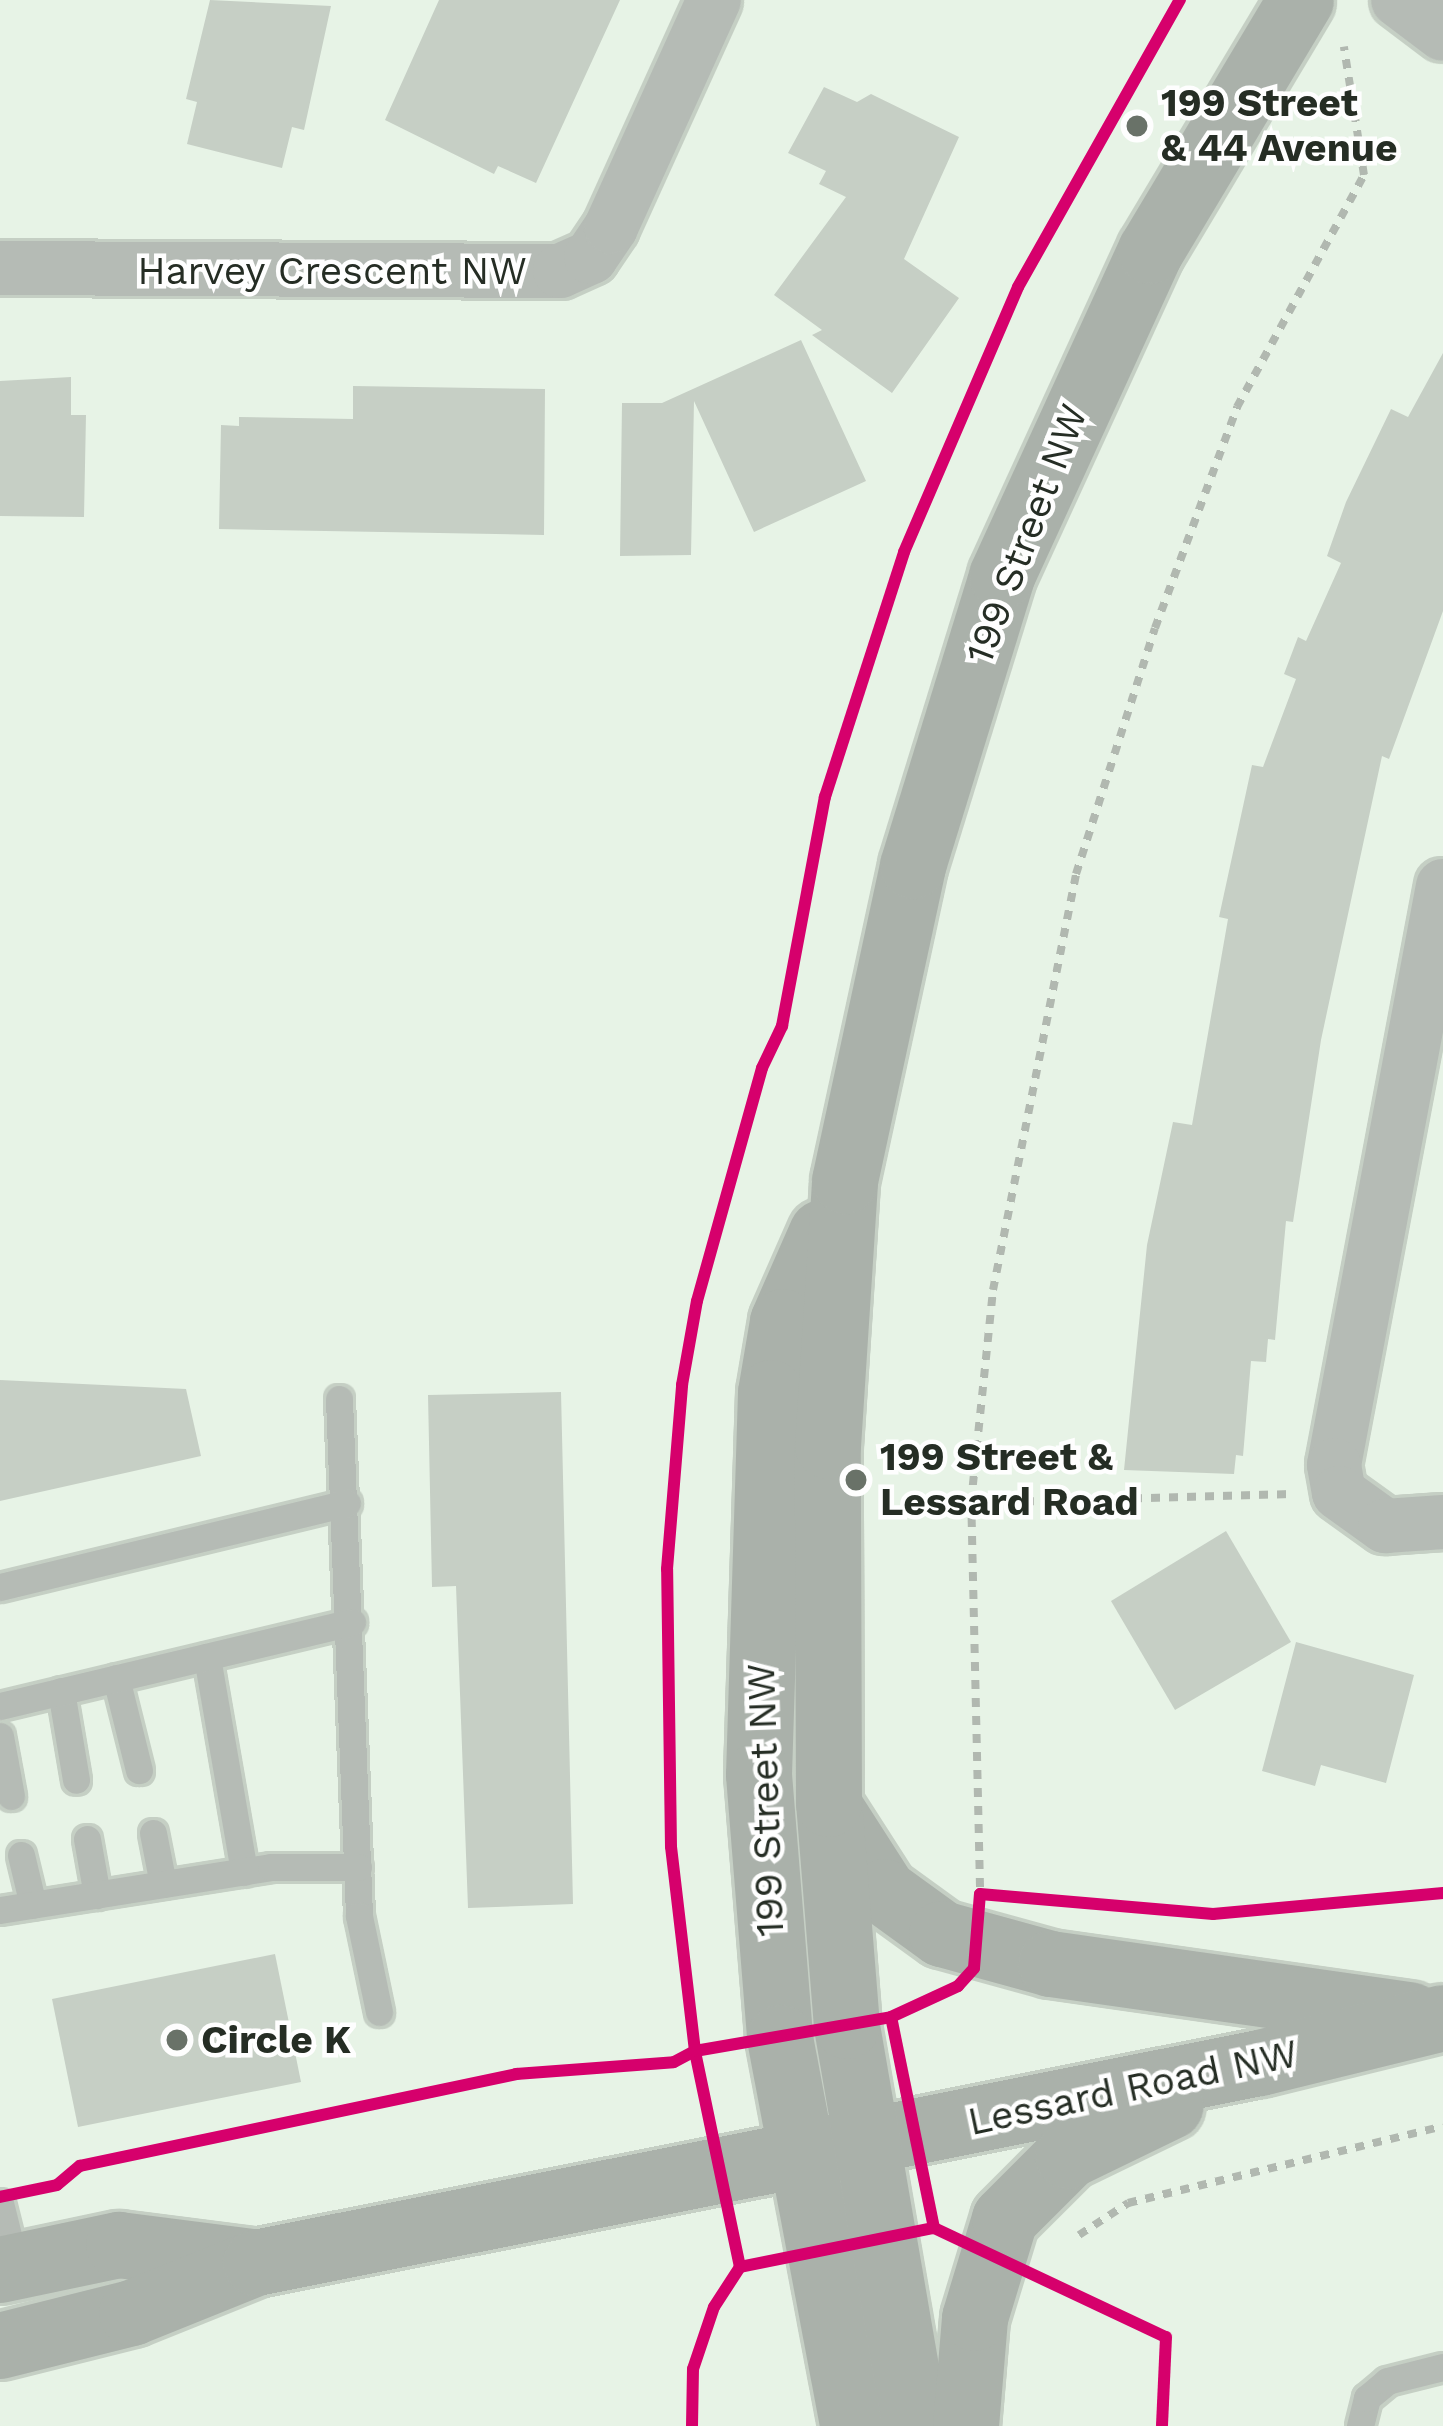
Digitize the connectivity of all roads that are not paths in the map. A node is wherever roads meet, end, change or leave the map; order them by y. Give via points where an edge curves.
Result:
1 (715, 0) edge
2 (1397, 0) edge
3 (1297, 7) edge
4 (1443, 34) edge
5 (0, 268) edge
6 (1443, 886) edge
7 (845, 1180) junction
8 (338, 1399) dead end
9 (346, 1503) junction
10 (1443, 1522) edge
11 (0, 1587) edge
12 (352, 1622) junction
13 (207, 1657) junction
14 (116, 1678) junction
15 (61, 1691) junction
16 (0, 1706) edge
17 (0, 1736) edge
18 (139, 1770) dead end
19 (76, 1780) dead end
20 (11, 1796) dead end
21 (829, 1804) junction
22 (153, 1833) dead end
23 (87, 1840) dead end
24 (21, 1855) dead end
25 (358, 1867) junction
26 (244, 1872) junction
27 (164, 1884) junction
28 (97, 1894) junction
29 (33, 1905) junction
30 (0, 1910) edge
31 (379, 2012) dead end
32 (1440, 2019) edge
33 (1260, 2063) junction
34 (865, 2144) junction
35 (801, 2157) junction
36 (0, 2204) edge
37 (256, 2263) junction
38 (8, 2268) edge
39 (0, 2346) edge
40 (1443, 2367) edge
41 (853, 2426) edge
42 (916, 2426) edge
43 (966, 2426) edge
44 (1360, 2426) edge

1 - 5 street, Harvey Crescent NW via 611,227 591,257 560,271
2 - 4 street
3 - 7 main road, 199 Street NW via 1150,251 1002,576 914,866
6 - 10 street via 1335,1439 1339,1493 1385,1526
7 - 21 main road, 199 Street NW via 828,1446
7 - 35 main road, 199 Street NW via 783,1322 771,1393 762,1840 780,2038
8 - 9 lane
9 - 11 lane
9 - 12 lane
12 - 13 lane
12 - 25 lane
13 - 14 lane
13 - 26 lane
14 - 15 lane
14 - 18 lane
15 - 16 lane
15 - 19 lane
17 - 20 lane
21 - 32 main road via 884,1892 942,1934 987,1912 1103,1973
21 - 34 main road, 199 Street NW
22 - 27 lane
23 - 28 lane
24 - 29 lane
25 - 26 lane
25 - 31 lane
26 - 27 lane
27 - 28 lane
28 - 29 lane
29 - 30 lane
32 - 33 main road, Lessard Road NW
33 - 34 main road, Lessard Road NW
33 - 43 main road via 1068,2156 1005,2218 975,2318
34 - 35 main road, Lessard Road NW
34 - 42 main road, 199 Street NW
35 - 37 main road, Lessard Road NW
35 - 41 main road, 199 Street NW
36 - 38 lane
37 - 38 main road, Lessard Road NW via 119,2245
37 - 39 main road, Lessard Road NW via 132,2313
40 - 44 lane via 1387,2381 1367,2398

